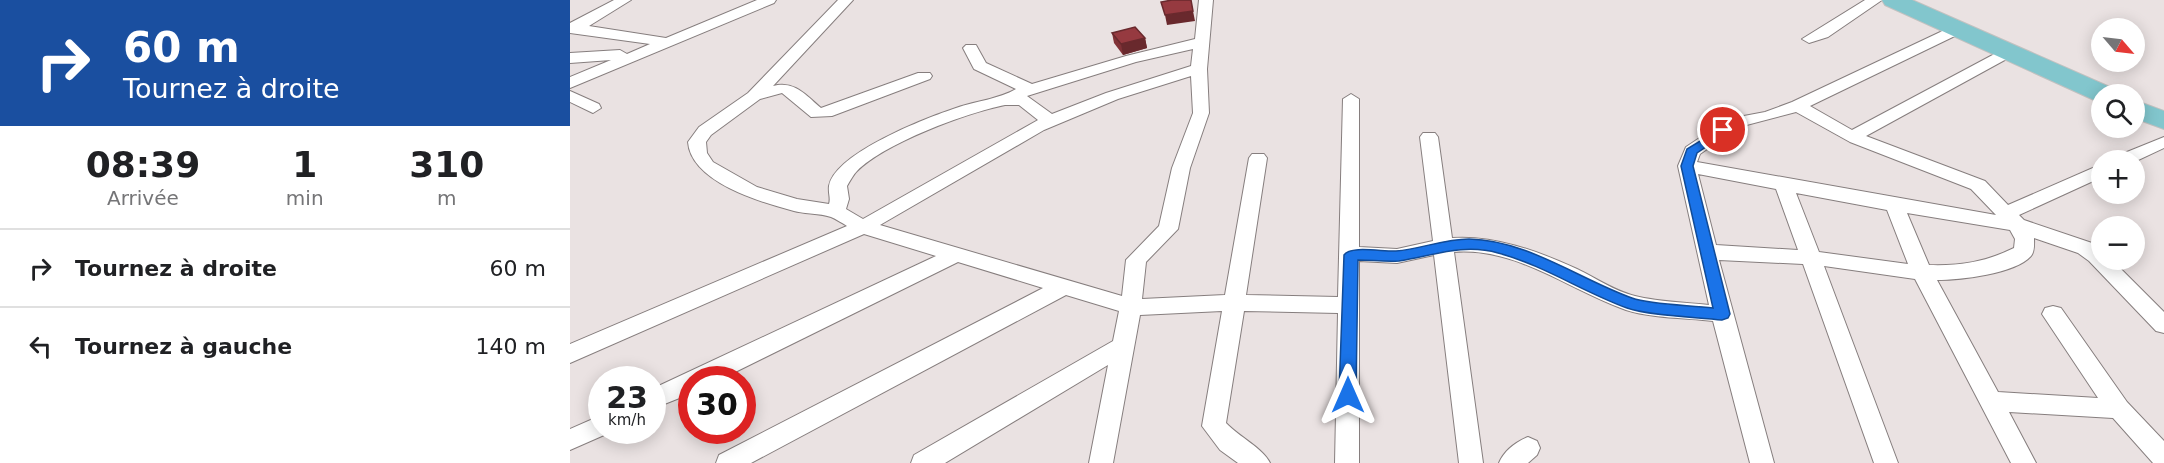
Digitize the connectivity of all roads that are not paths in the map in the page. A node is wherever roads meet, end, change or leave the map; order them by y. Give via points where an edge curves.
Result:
1 (624, 0) edge
2 (769, 0) edge
3 (846, 0) edge
4 (1206, 0) edge
5 (1875, 0) edge
6 (1893, 0) edge
7 (572, 28) edge
8 (1956, 30) junction
9 (1809, 39) dead end
10 (666, 42) junction
11 (1202, 42) junction
12 (971, 48) dead end
13 (2007, 53) junction
14 (638, 54) junction
15 (570, 58) edge
16 (1199, 69) junction
17 (924, 76) dead end
18 (570, 83) edge
19 (2091, 89) edge
20 (1017, 95) junction
21 (570, 96) edge
22 (754, 96) junction
23 (1351, 99) dead end
24 (1798, 106) junction
25 (593, 108) dead end
26 (2145, 113) edge
27 (1050, 121) junction
28 (2164, 121) edge
29 (1853, 136) junction
30 (1429, 137) dead end
31 (2164, 142) edge
32 (2145, 150) edge
33 (1258, 158) dead end
34 (1687, 166) junction
35 (2091, 176) edge
36 (1784, 184) junction
37 (1894, 205) junction
38 (836, 212) junction
39 (2012, 219) junction
40 (863, 227) junction
41 (1443, 246) junction
42 (1709, 252) junction
43 (956, 255) junction
44 (1351, 255) junction
45 (1813, 258) junction
46 (1922, 272) junction
47 (1064, 287) junction
48 (1233, 303) junction
49 (1348, 305) junction
50 (1131, 307) junction
51 (1722, 314) junction
52 (2053, 314) dead end
53 (2164, 325) edge
54 (1123, 346) junction
55 (570, 354) edge
56 (725, 366) edge
57 (1992, 400) junction
58 (2119, 409) junction
59 (588, 432) edge
60 (570, 440) edge
61 (2164, 458) edge
62 (729, 463) edge
63 (923, 463) edge
64 (1101, 463) edge
65 (1258, 463) edge
66 (1347, 463) edge
67 (1471, 463) edge
68 (1763, 463) edge
69 (1886, 463) edge
70 (2024, 463) edge

1 - 7 street
2 - 10 street
3 - 22 street
4 - 11 street
5 - 9 street
6 - 8 main road
7 - 10 street
8 - 13 main road
8 - 24 street
10 - 14 street
11 - 16 street
11 - 20 street via 1131,59
12 - 20 street via 980,66 1025,85
13 - 19 main road
13 - 29 street
14 - 15 street
14 - 18 street
16 - 27 street via 1112,96
16 - 50 street via 1201,113 1181,168 1168,228 1136,260
17 - 22 street via 826,112 817,113 791,90 782,88
20 - 27 street
20 - 38 street via 961,111 852,165 838,186
21 - 25 street
22 - 38 street via 705,131 697,142 698,154 707,166 750,191
23 - 44 street
24 - 29 street
24 - 34 street via 1734,123 1692,151
26 - 28 main road
27 - 40 street
29 - 39 street via 1978,185
30 - 41 street
31 - 32 street
33 - 48 street
34 - 36 street
34 - 42 street
35 - 39 street
36 - 37 street
36 - 45 street
37 - 39 street
37 - 46 street
38 - 40 street
39 - 46 street via 2025,239 2023,252 2008,262 1988,269
39 - 53 street via 2097,256
40 - 43 street
40 - 55 street
41 - 44 street via 1397,256
41 - 51 street via 1499,248 1569,274 1596,290 1633,304
41 - 67 street
42 - 45 street
42 - 51 street
43 - 47 street
43 - 56 street
44 - 49 street
45 - 46 street
45 - 69 street
46 - 57 street
47 - 50 street
47 - 62 street
48 - 49 street
48 - 50 street
48 - 65 street via 1214,426 1229,443
49 - 66 street
50 - 54 street
51 - 68 street
52 - 58 street
54 - 63 street
54 - 64 street
57 - 58 street
57 - 70 street
58 - 61 street
59 - 60 street

